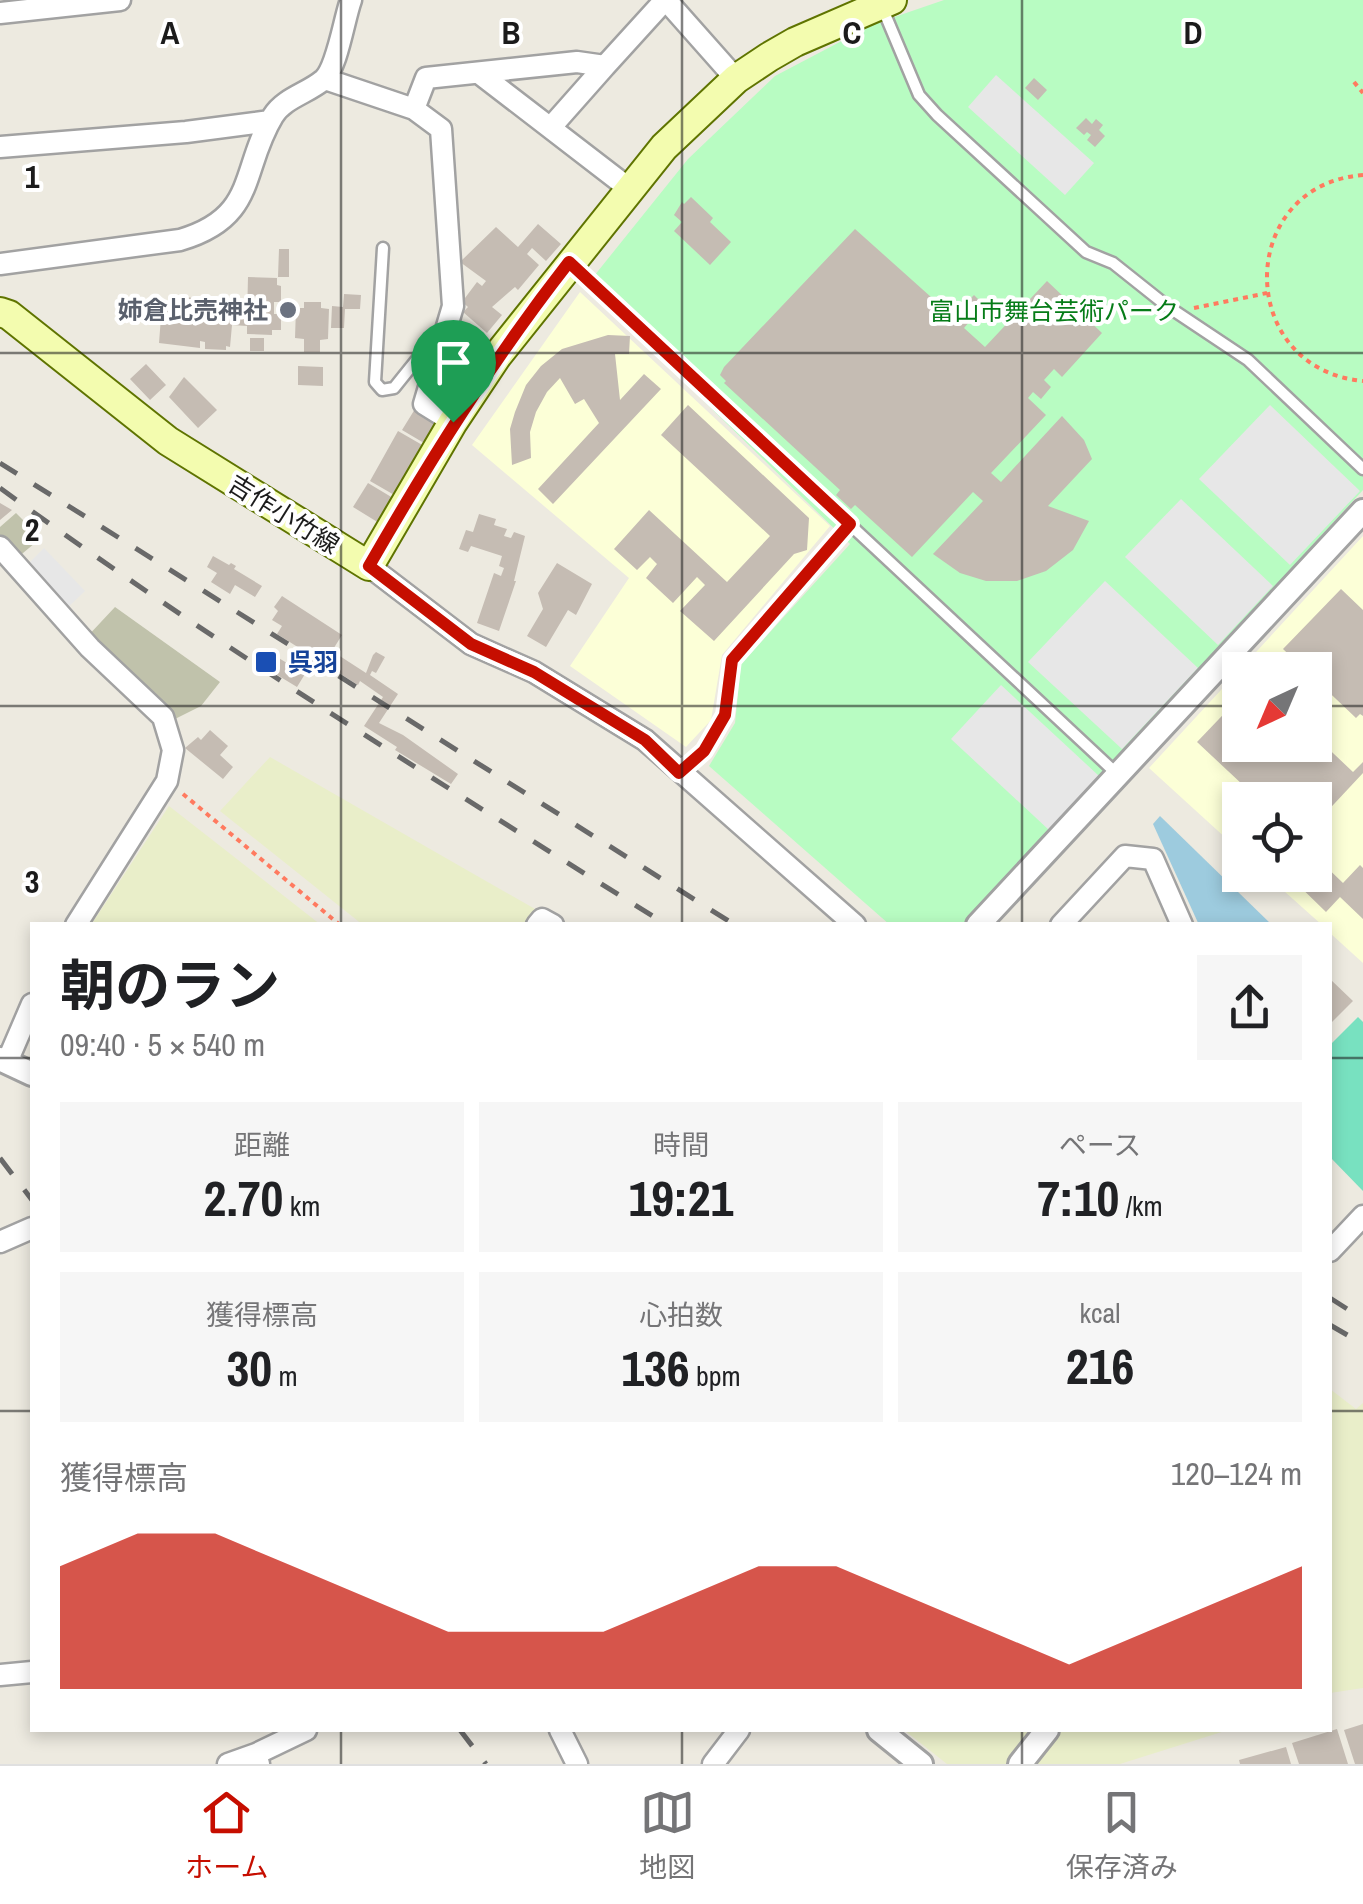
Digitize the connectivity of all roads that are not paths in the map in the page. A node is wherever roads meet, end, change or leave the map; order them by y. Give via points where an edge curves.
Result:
1 (120, 0) edge
2 (352, 0) edge
3 (665, 0) edge
4 (886, 2) edge
5 (0, 13) edge
6 (605, 66) junction
7 (479, 73) junction
8 (325, 79) junction
9 (736, 79) junction
10 (414, 109) junction
11 (270, 121) junction
12 (552, 126) junction
13 (0, 147) edge
14 (631, 190) junction
15 (383, 248) dead end
16 (569, 262) junction
17 (0, 264) edge
18 (0, 312) edge
19 (446, 324) junction
20 (453, 422) junction
21 (1363, 469) edge
22 (1363, 511) edge
23 (850, 524) junction
24 (0, 547) edge
25 (369, 566) junction
26 (679, 773) junction
27 (1117, 774) junction
28 (78, 922) edge
29 (852, 922) edge
30 (981, 922) edge
31 (1064, 922) edge
32 (1181, 922) edge
33 (30, 1008) edge
34 (4, 1061) edge
35 (30, 1073) edge
36 (1363, 1216) edge
37 (30, 1229) edge
38 (0, 1242) edge
39 (1332, 1249) edge
40 (30, 1672) edge
41 (0, 1674) edge
42 (303, 1732) edge
43 (561, 1732) edge
44 (738, 1732) edge
45 (881, 1732) edge
46 (1045, 1732) edge
47 (257, 1759) edge
48 (228, 1764) edge
49 (578, 1764) edge
50 (713, 1764) edge
51 (922, 1764) edge
52 (1020, 1764) edge

1 - 5 street
2 - 8 street
3 - 6 street
3 - 9 street
4 - 9 main road, 吉作小竹線 via 796,42
4 - 21 lane via 905,68 937,115 1086,252 1113,263 1248,360
6 - 7 street via 578,62
6 - 12 street
7 - 10 street via 426,78
7 - 12 street
8 - 10 street
8 - 11 street via 276,110
9 - 14 main road, 吉作小竹線
10 - 19 street via 441,129 453,306
11 - 13 street
11 - 17 street via 238,203 194,236
12 - 14 street
14 - 16 main road, 吉作小竹線
15 - 19 lane via 374,382 382,390 394,388
16 - 20 main road, 吉作小竹線
16 - 23 lane
18 - 25 main road, 吉作小竹線 via 168,441
19 - 20 street via 424,404
20 - 25 main road, 吉作小竹線
22 - 27 street
23 - 26 lane via 732,660 725,715 704,751
23 - 27 lane
24 - 28 street via 162,718 172,750 167,781
25 - 26 street via 471,644 534,672 645,740
26 - 29 street
27 - 30 street
31 - 32 street via 1125,856 1153,860
33 - 34 street
34 - 35 street
36 - 39 street
37 - 38 street
40 - 41 street
42 - 47 street
43 - 49 street
44 - 50 street
45 - 51 street
46 - 52 street
47 - 48 street

